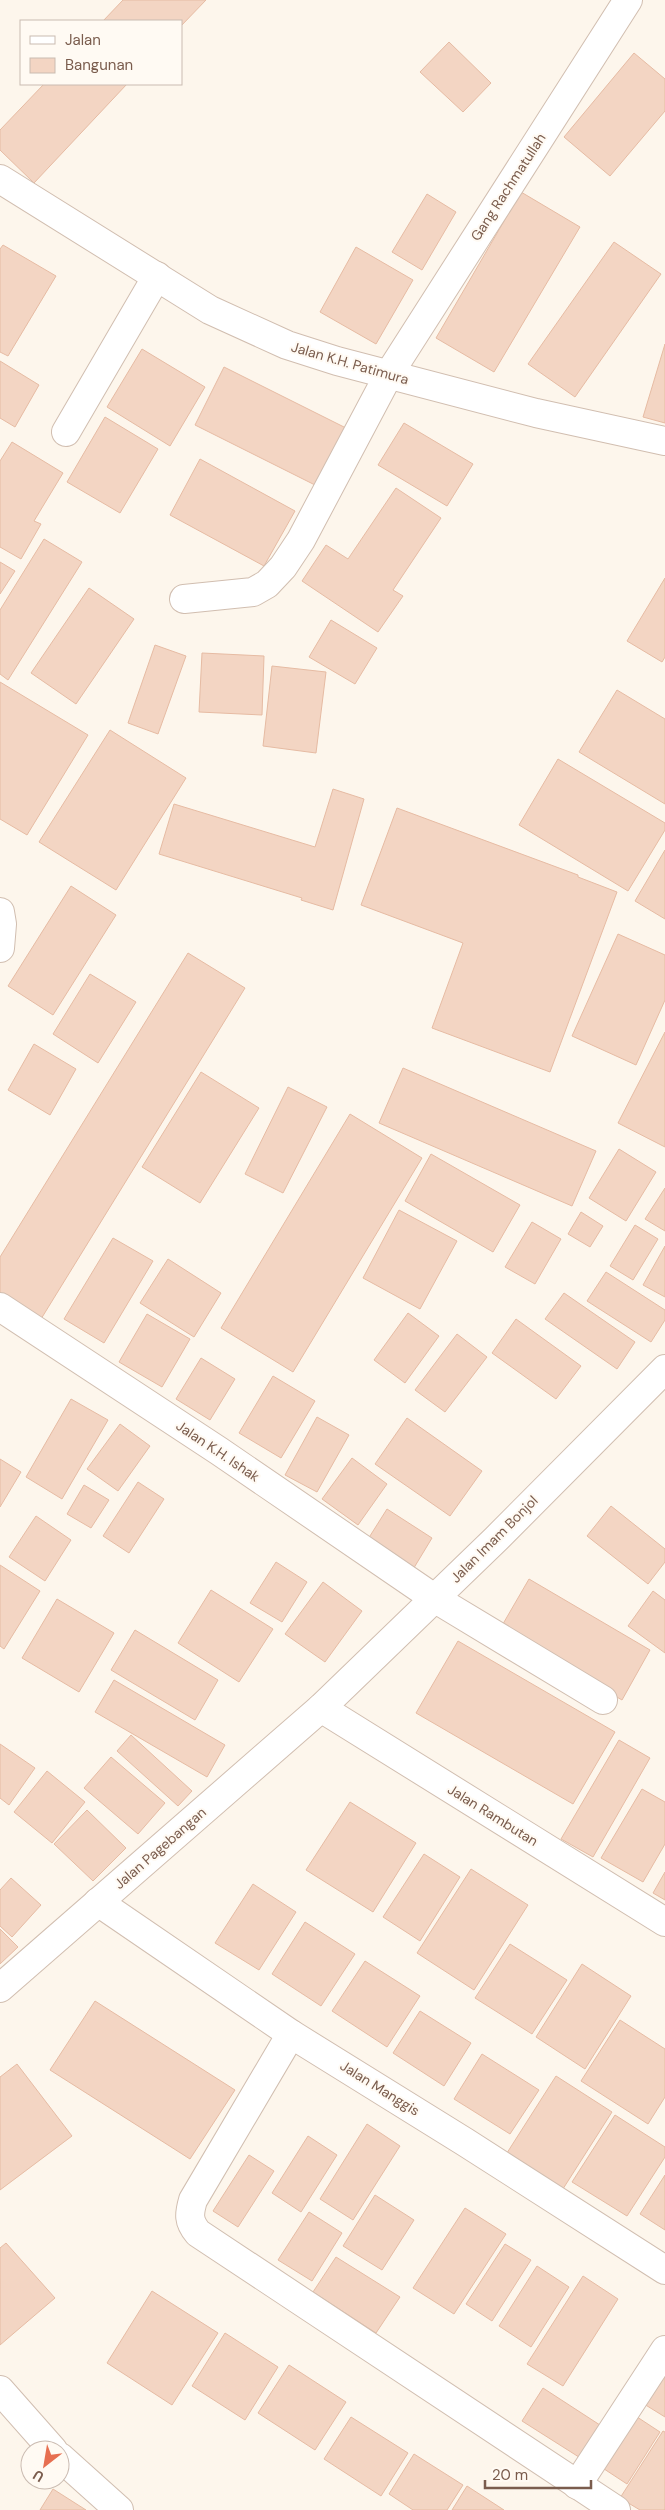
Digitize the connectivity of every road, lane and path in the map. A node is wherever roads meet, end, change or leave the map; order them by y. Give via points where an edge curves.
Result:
1 (628, 0) edge
2 (4, 190) edge
3 (157, 276) junction
4 (389, 374) junction
5 (66, 432) dead end
6 (665, 441) edge
7 (184, 599) dead end
8 (0, 912) edge
9 (0, 948) edge
10 (0, 1307) edge
11 (665, 1368) edge
12 (434, 1598) junction
13 (602, 1700) dead end
14 (322, 1708) junction
15 (98, 1902) junction
16 (665, 1922) edge
17 (0, 1988) edge
18 (291, 2034) junction
19 (665, 2270) edge
20 (665, 2350) edge
21 (0, 2390) edge
22 (44, 2440) edge
23 (70, 2466) edge
24 (577, 2485) junction
25 (119, 2510) edge
26 (616, 2510) edge

1 - 4 street, Gang Rachmatullah
2 - 3 street, Jalan K.H. Patimura
3 - 4 street, Jalan K.H. Patimura via 210,310 287,345
3 - 5 street
4 - 6 street, Jalan K.H. Patimura via 536,414
4 - 7 street, Gang Rachmatullah via 301,540 283,567 267,584 253,592
8 - 9 street
10 - 12 street, Jalan K.H. Ishak
11 - 12 street, Jalan Imam Bonjol
12 - 13 street, Jalan K.H. Ishak
12 - 14 street, Jalan Imam Bonjol
14 - 15 street, Jalan Pagebangan
14 - 16 street, Jalan Rambutan
15 - 17 street, Jalan Pagebangan
15 - 18 street, Jalan Manggis
18 - 19 street, Jalan Manggis
18 - 24 street via 194,2200 189,2214 190,2224 198,2233
20 - 24 street
21 - 22 street
23 - 25 street
24 - 26 street

